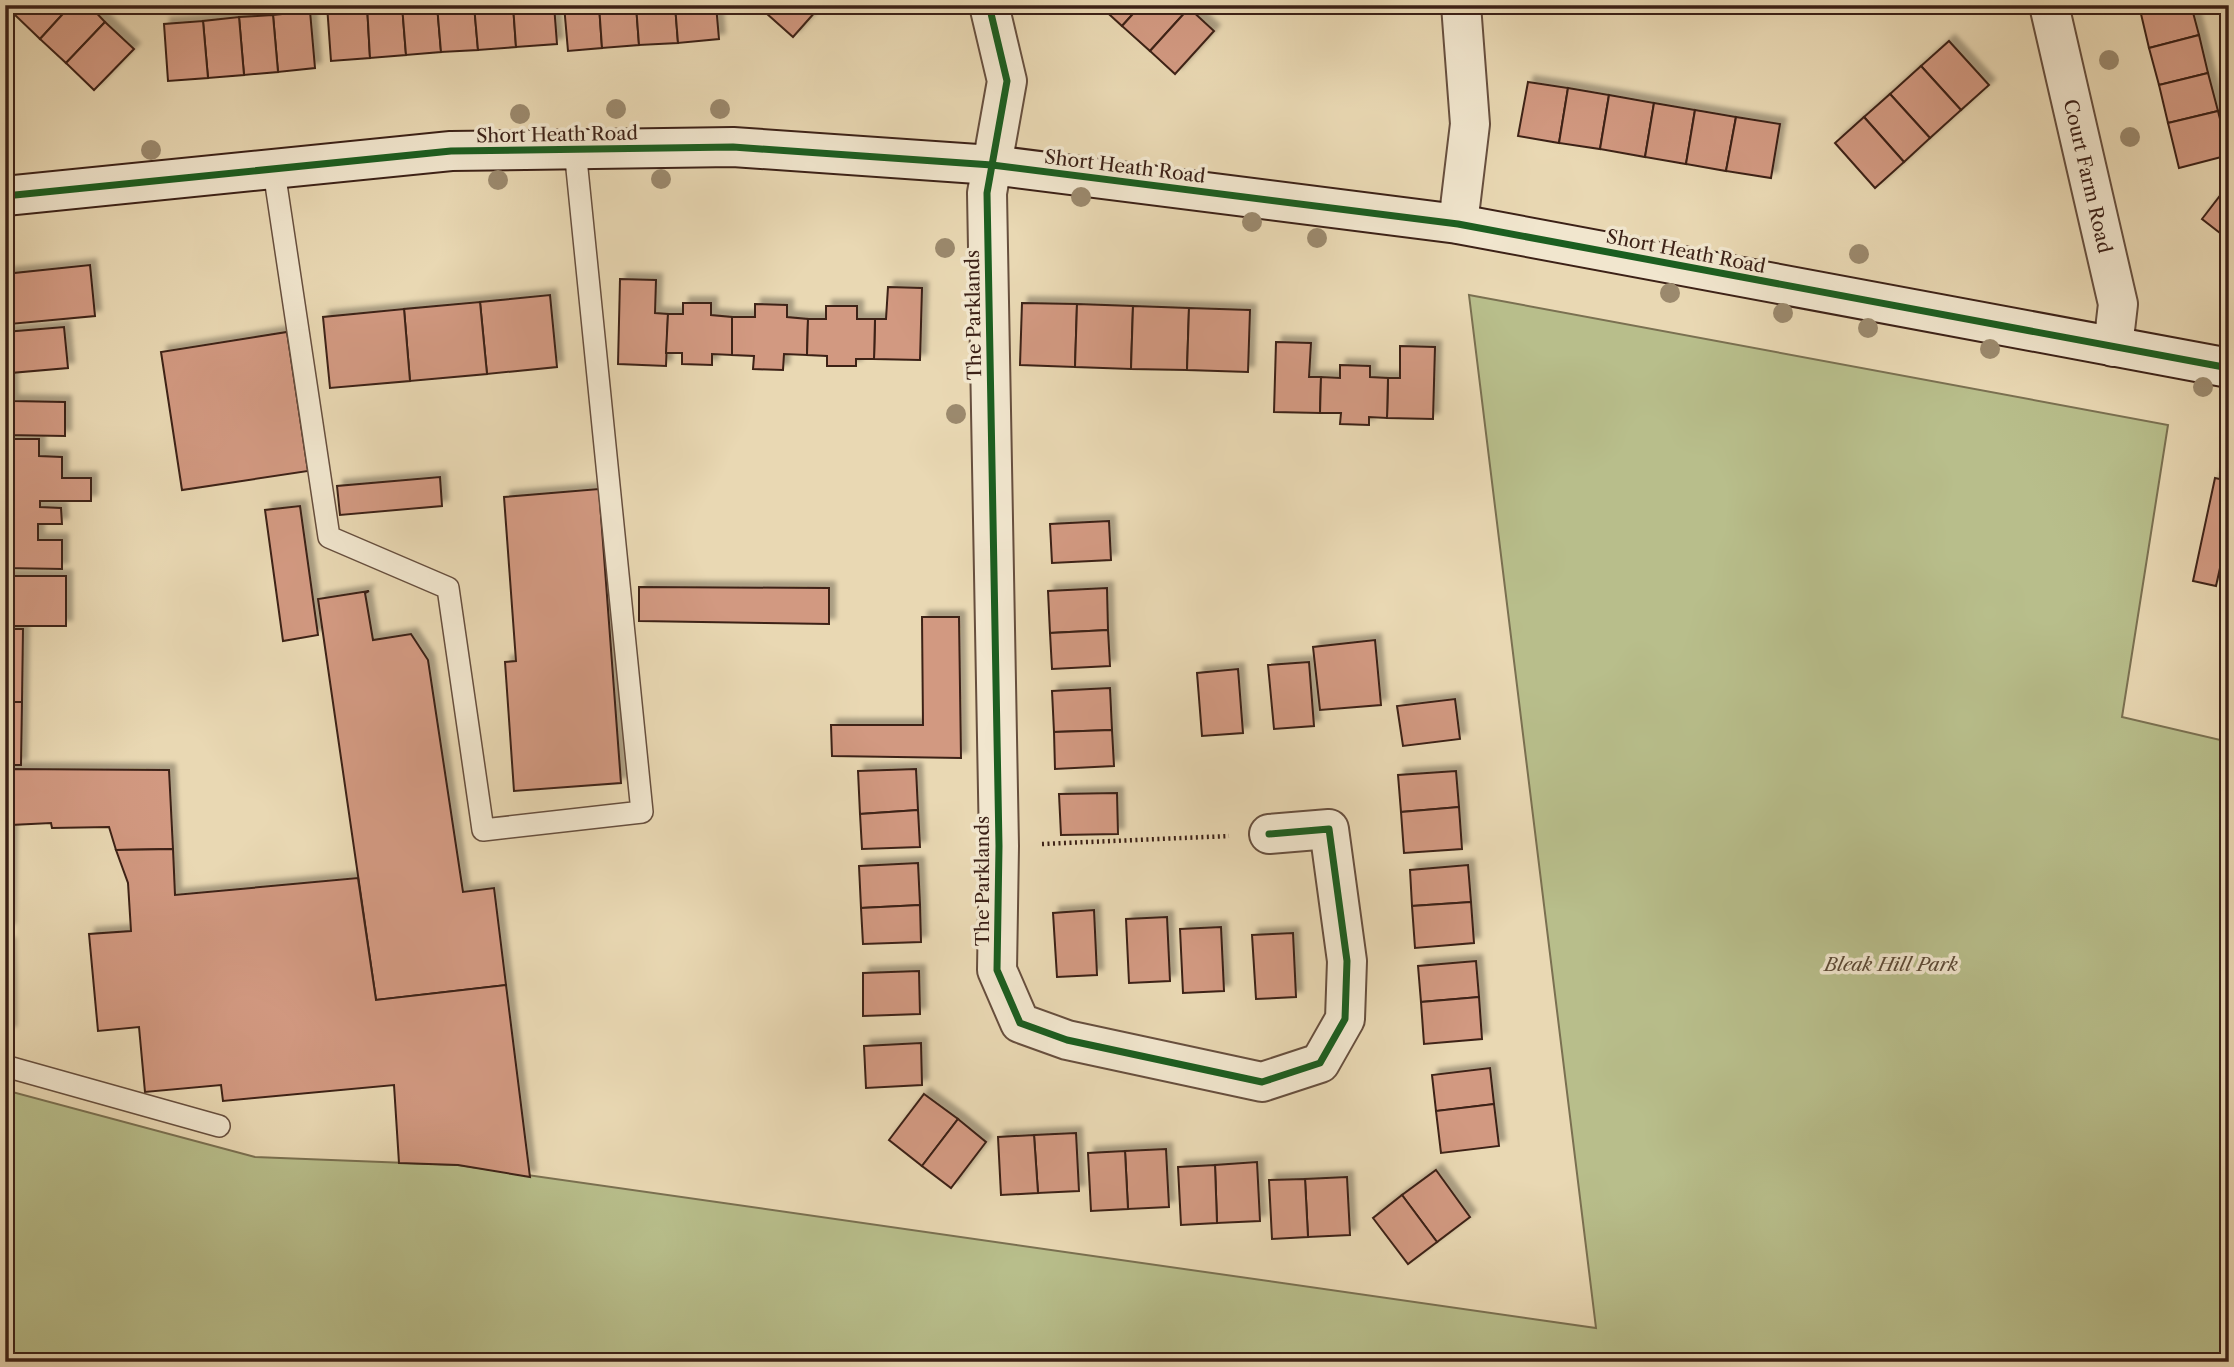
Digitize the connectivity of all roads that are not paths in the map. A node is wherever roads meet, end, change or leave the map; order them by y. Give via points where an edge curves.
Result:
1 (989, 5) edge
2 (1461, 5) edge
3 (2049, 5) edge
4 (575, 149) junction
5 (992, 165) junction
6 (274, 171) junction
7 (5, 196) edge
8 (1458, 224) junction
9 (2113, 347) junction
10 (2229, 368) edge
11 (1269, 834) road end
12 (5, 1066) edge
13 (219, 1126) dead end

1 - 5 street, The Parklands via 1007,81
2 - 8 street via 1470,124
3 - 9 street, Court Farm Road via 2118,304
4 - 5 street, Short Heath Road via 733,147
4 - 6 street, Short Heath Road via 451,151
4 - 6 lane via 642,812 483,830 448,588 329,537
5 - 8 street, Short Heath Road
5 - 11 street, The Parklands via 987,192 999,846 997,970 1020,1023 1067,1040 1262,1082 1320,1063 1345,1019 1347,961 1329,829
6 - 7 street, Short Heath Road
8 - 9 street, Short Heath Road
9 - 10 street, Short Heath Road
12 - 13 lane

